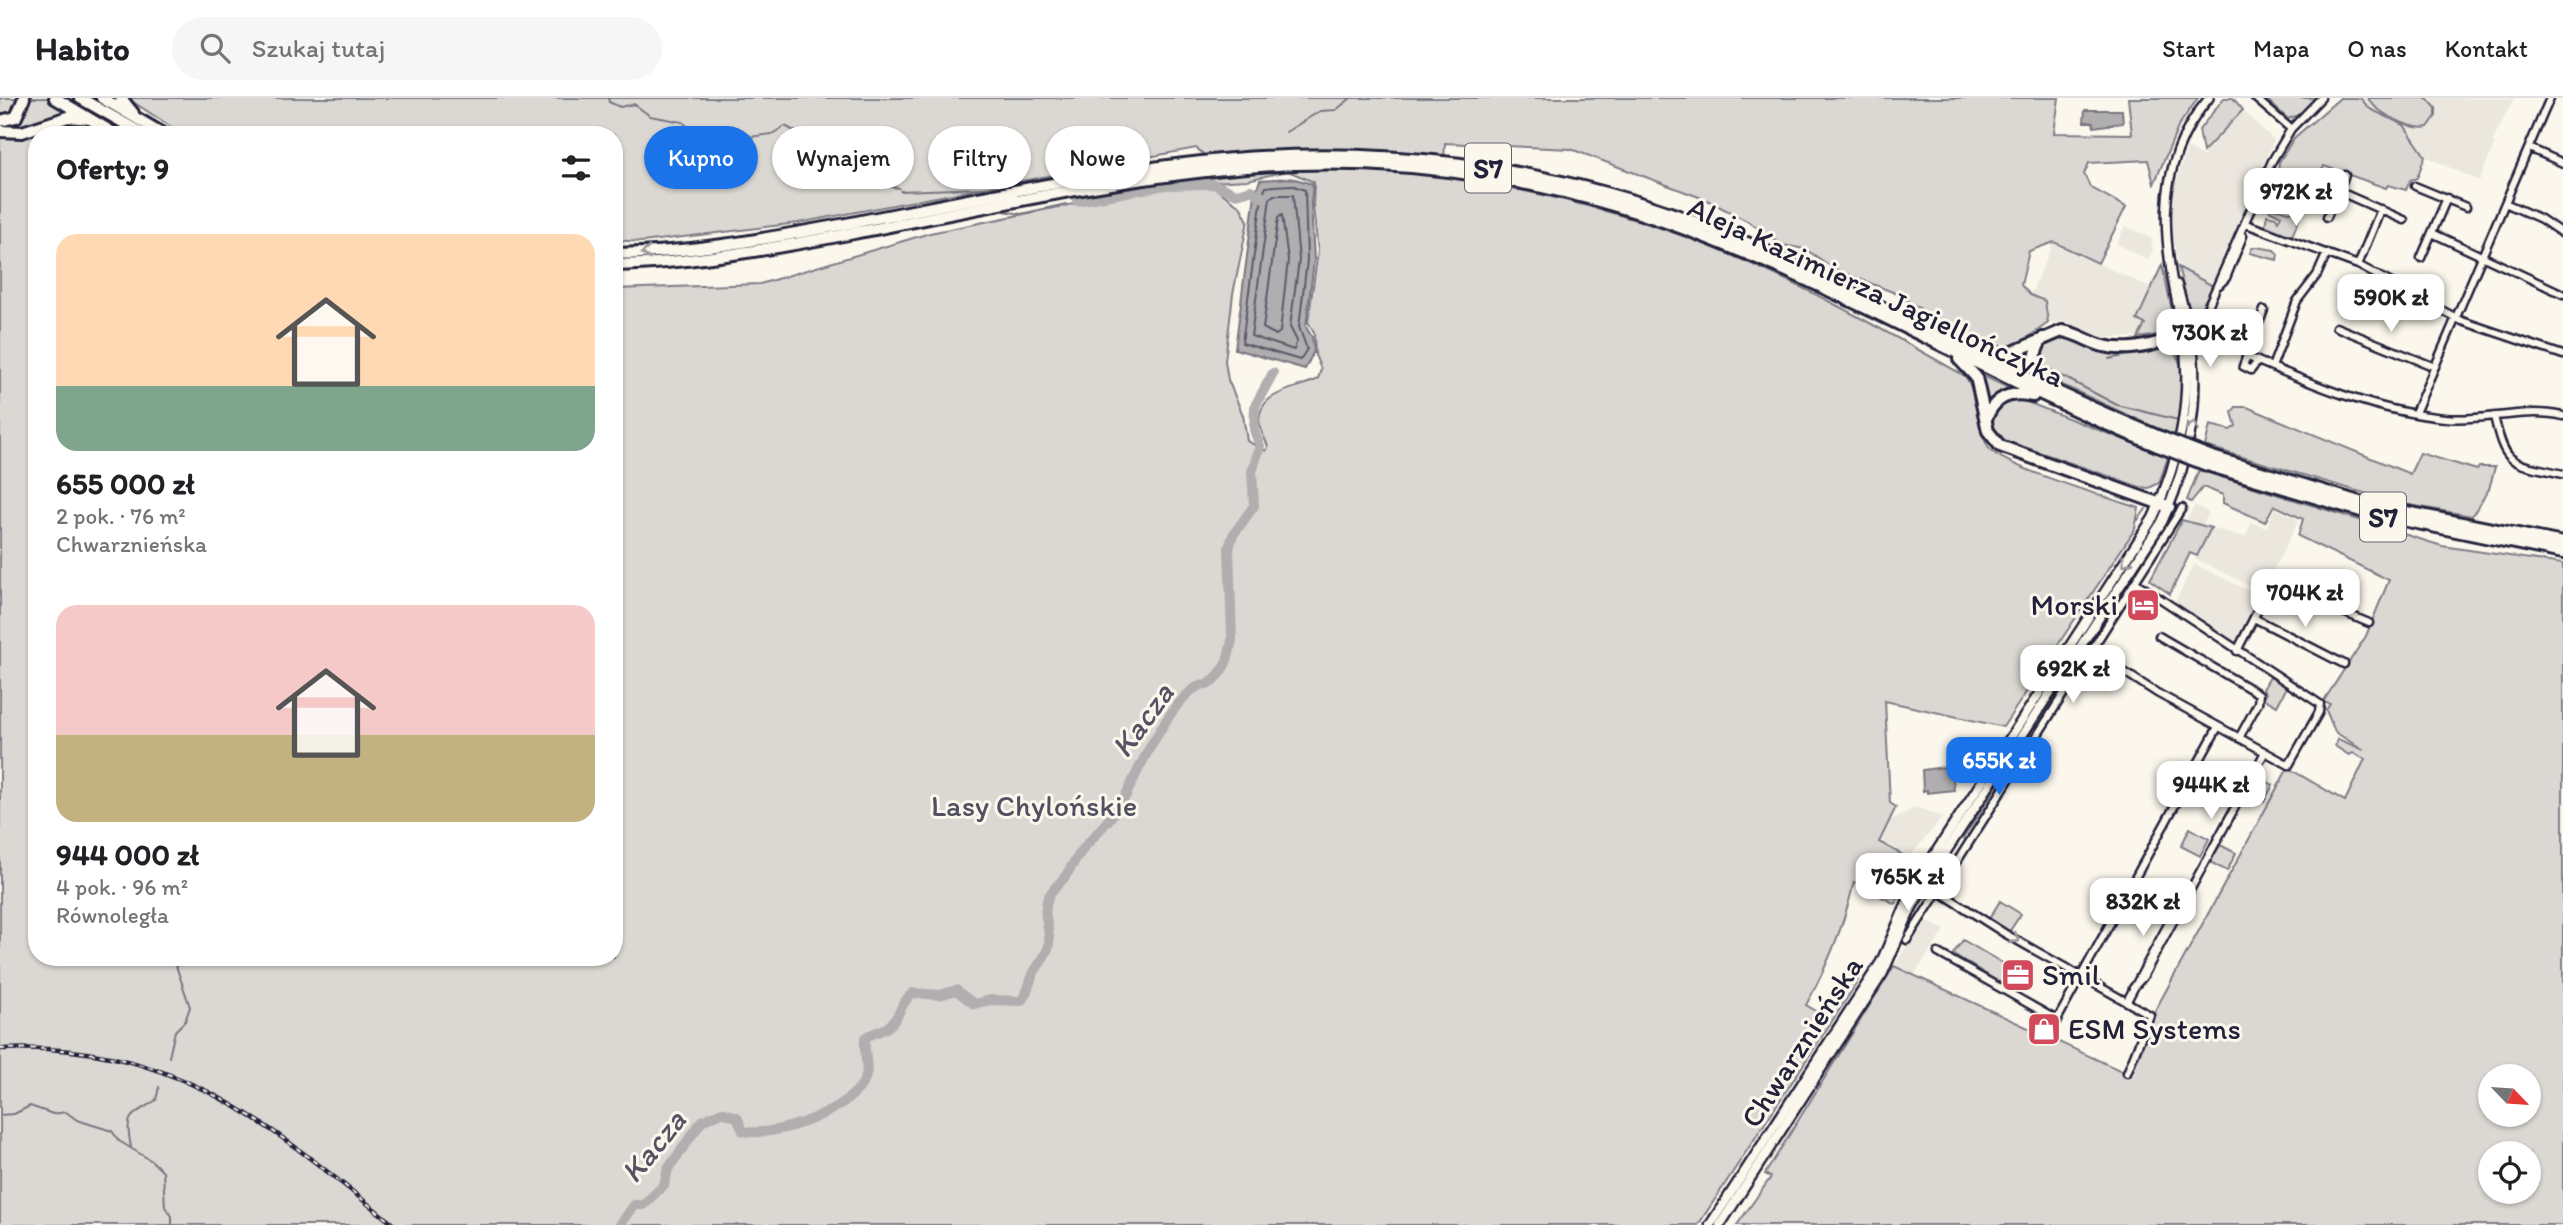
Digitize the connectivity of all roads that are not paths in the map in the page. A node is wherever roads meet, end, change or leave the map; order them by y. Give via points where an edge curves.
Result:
1 (24, 98) edge
2 (55, 98) edge
3 (80, 98) edge
4 (102, 98) edge
5 (121, 98) edge
6 (2209, 98) edge
7 (2255, 98) edge
8 (2321, 98) edge
9 (2550, 98) edge
10 (90, 119) junction
11 (140, 120) junction
12 (0, 121) edge
13 (38, 126) edge
14 (102, 126) edge
15 (129, 126) edge
16 (150, 126) edge
17 (28, 129) edge
18 (2291, 129) junction
19 (0, 131) edge
20 (2529, 148) junction
21 (2563, 163) edge
22 (2345, 175) dead end
23 (2415, 186) dead end
24 (2338, 191) junction
25 (2448, 198) junction
26 (2505, 203) junction
27 (2466, 206) dead end
28 (2381, 209) junction
29 (2327, 216) dead end
30 (2404, 220) dead end
31 (2246, 224) junction
32 (2432, 233) junction
33 (2563, 234) edge
34 (2327, 253) junction
35 (623, 254) edge
36 (2482, 257) junction
37 (2421, 258) dead end
38 (623, 264) edge
39 (2358, 265) junction
40 (2563, 293) edge
41 (2264, 310) dead end
42 (2205, 313) junction
43 (2456, 318) junction
44 (2336, 327) dead end
45 (2187, 331) junction
46 (2045, 337) junction
47 (2168, 338) junction
48 (2563, 346) edge
49 (1962, 347) junction
50 (1950, 350) junction
51 (2190, 350) junction
52 (2562, 355) edge
53 (2246, 356) junction
54 (2258, 361) junction
55 (2272, 367) junction
56 (2435, 367) junction
57 (2058, 398) junction
58 (2416, 413) junction
59 (2494, 416) junction
60 (2563, 416) edge
61 (1986, 419) junction
62 (2208, 460) junction
63 (2563, 474) edge
64 (2164, 505) junction
65 (2182, 508) dead end
66 (2563, 543) edge
67 (2563, 553) edge
68 (2135, 582) junction
69 (2254, 618) junction
70 (2369, 623) dead end
71 (2159, 636) dead end
72 (2092, 651) junction
73 (2237, 651) junction
74 (2344, 664) dead end
75 (2218, 727) junction
76 (2238, 738) junction
77 (2265, 752) junction
78 (1924, 877) junction
79 (1939, 887) junction
80 (1907, 940) dead end
81 (1938, 953) dead end
82 (2081, 976) junction
83 (2127, 1001) junction
84 (2127, 1073) dead end
85 (1710, 1225) edge
86 (1720, 1225) edge

1 - 12 highway via 16,117
2 - 10 highway
3 - 15 highway
4 - 11 highway
5 - 11 highway
6 - 45 street, Chwarznieńska via 2184,137 2168,186 2165,235
7 - 18 street
8 - 18 street, Chwarznieńska
9 - 20 street
10 - 13 highway via 68,117
10 - 14 highway
11 - 16 highway
17 - 19 highway
18 - 31 street, Chwarznieńska
20 - 21 street
20 - 26 street
22 - 24 street
23 - 25 street
24 - 28 street
24 - 29 street
25 - 27 street
25 - 32 street
26 - 33 street
26 - 36 street
28 - 30 street
28 - 39 street
31 - 34 street
31 - 42 street, Chwarznieńska
32 - 36 street
32 - 37 street
34 - 39 street
34 - 55 street via 2297,301
49 -> 35 highway, Aleja Kazimierza Jagiellończyka / S7 via 1780,257 1663,211 1548,178 1383,156 1291,155 1185,164 777,237
36 - 40 street
36 - 43 street
38 - 50 highway, Aleja Kazimierza Jagiellończyka / S7 via 757,251 1180,174 1261,166 1372,164 1492,177 1645,215 1775,266
39 - 43 street
41 - 53 street
42 - 45 street, Chwarznieńska
42 - 51 street, Chwarznieńska
43 - 52 street
43 - 56 street
44 - 56 street
45 - 47 highway
45 - 51 main road, Chwarznieńska
46 - 47 highway via 2062,331 2115,348
46 - 49 highway via 2000,355
46 - 57 highway via 2036,349 2036,369
47 - 51 highway
48 - 52 street
49 - 57 highway, Aleja Kazimierza Jagiellończyka / S7
50 - 57 highway, Aleja Kazimierza Jagiellończyka / S7
50 - 61 highway via 1976,377
51 - 64 main road, Chwarznieńska via 2196,390 2192,431 2183,470
53 - 54 street
53 - 54 street via 2243,365 2247,370
54 - 55 street
55 - 58 street via 2355,400
56 - 58 street
57 - 61 highway via 2009,394 1992,406
57 - 62 highway, Aleja Kazimierza Jagiellończyka / S7, bridge
58 - 59 street via 2447,419
59 - 60 street
59 - 63 street via 2508,459
61 - 64 highway via 1991,436 2004,448
62 - 66 highway, Aleja Kazimierza Jagiellończyka / S7 via 2366,504
62 - 67 highway, Aleja Kazimierza Jagiellończyka / S7 via 2364,512
64 - 78 main road, Chwarznieńska via 2135,566
65 - 68 street
68 - 72 street
68 - 73 street
69 - 70 street via 2272,582
69 - 73 street
69 - 74 street
71 - 76 street via 2259,694
72 - 75 street
72 - 79 street
73 - 77 street via 2320,706 2289,765
75 - 76 street
75 - 82 street
76 - 77 street
77 - 83 street
78 - 79 street
78 - 85 main road, Chwarznieńska via 1905,903 1877,968
78 - 86 main road, Chwarznieńska via 1883,973
79 - 80 street
79 -> 82 street via 2004,933
81 - 82 street via 2053,1020
82 - 83 street
83 - 84 street via 2150,1015

